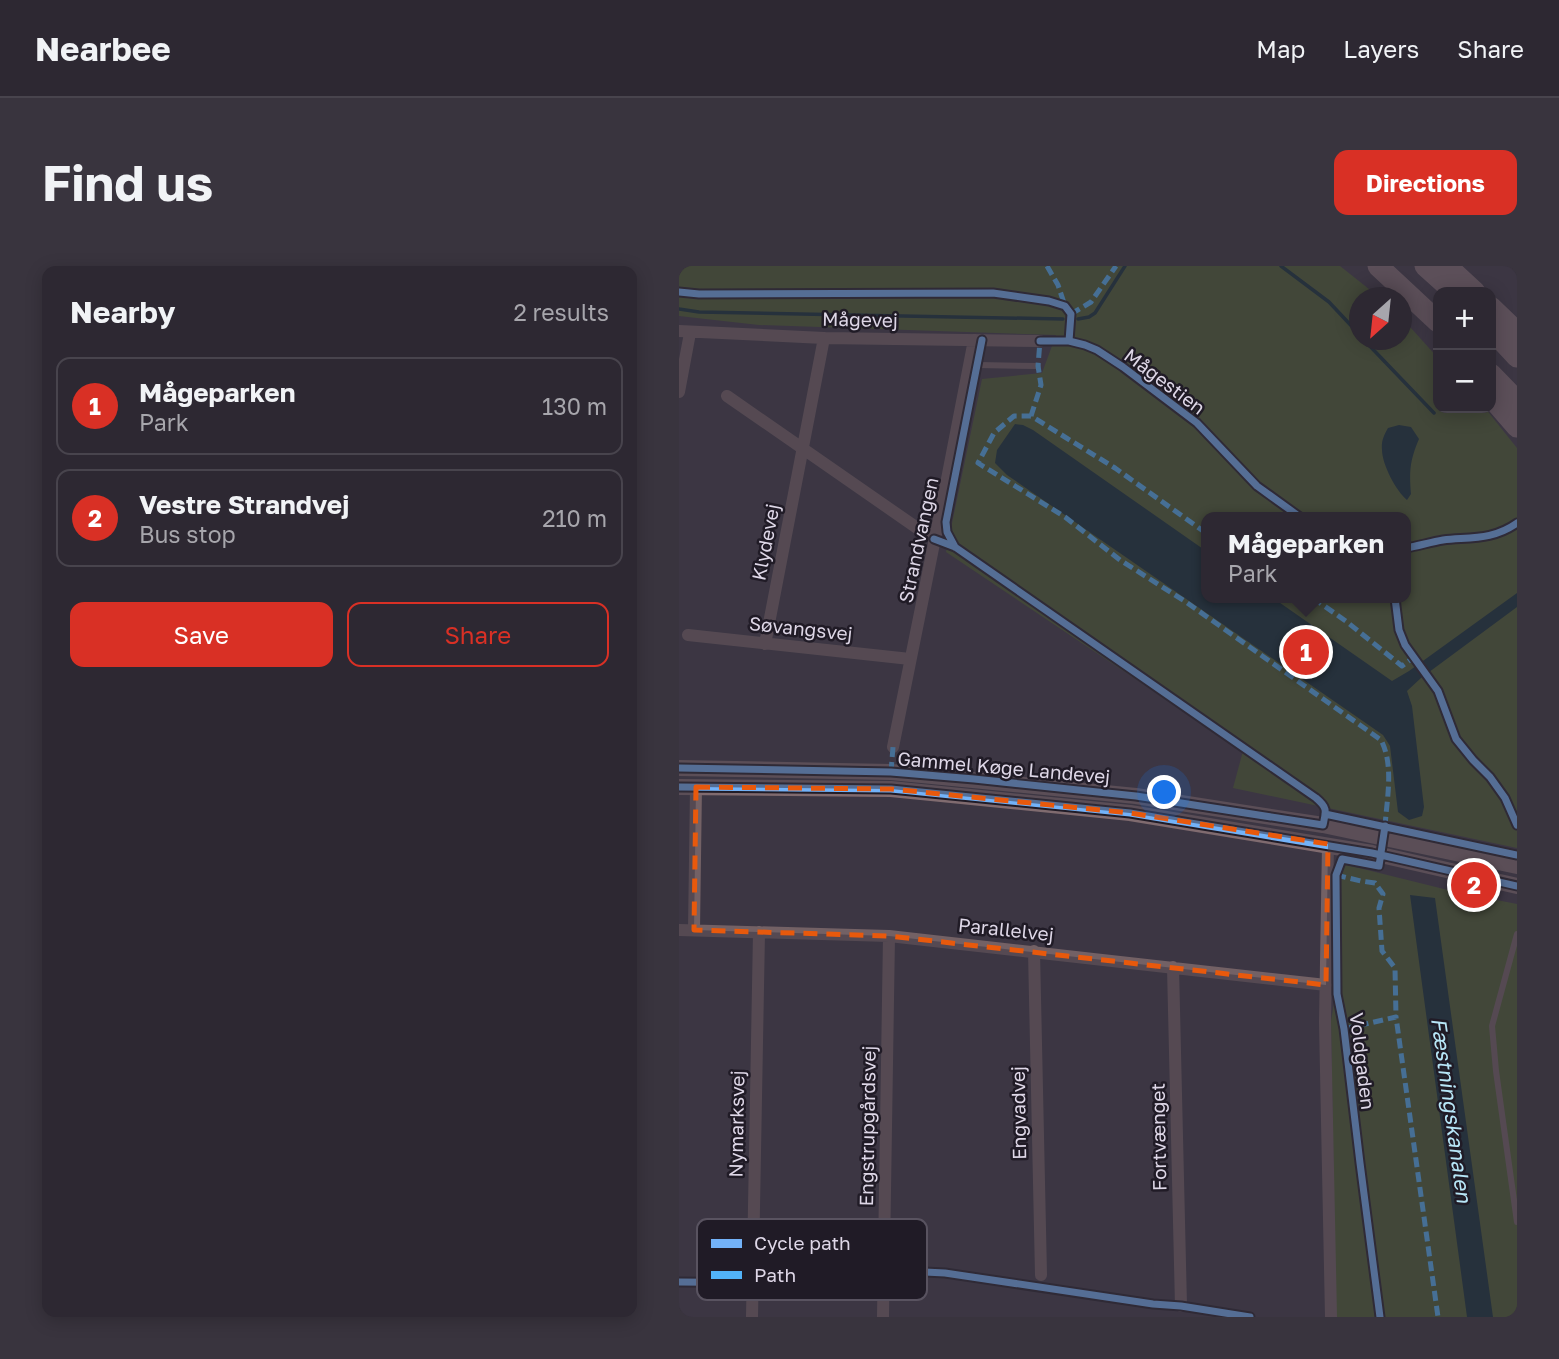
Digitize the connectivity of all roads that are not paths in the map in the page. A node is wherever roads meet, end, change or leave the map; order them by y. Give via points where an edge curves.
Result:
1 (1369, 266) edge
2 (1378, 266) edge
3 (1425, 266) edge
4 (1447, 266) edge
5 (1390, 287) edge
6 (1448, 287) edge
7 (1470, 287) edge
8 (1412, 310) edge
9 (1496, 312) edge
10 (1433, 317) edge
11 (684, 332) edge
12 (1517, 332) edge
13 (1433, 333) edge
14 (1496, 335) edge
15 (824, 338) junction
16 (974, 340) junction
17 (1040, 341) dead end
18 (1517, 357) edge
19 (978, 365) dead end
20 (1038, 366) dead end
21 (1496, 379) edge
22 (679, 392) edge
23 (727, 396) dead end
24 (1517, 401) edge
25 (1496, 403) edge
26 (1517, 427) edge
27 (804, 448) junction
28 (935, 536) junction
29 (683, 635) edge
30 (765, 644) junction
31 (910, 659) junction
32 (893, 747) dead end
33 (679, 768) edge
34 (679, 787) edge
35 (696, 787) junction
36 (1328, 845) junction
37 (1517, 866) edge
38 (1517, 886) edge
39 (679, 930) edge
40 (694, 930) junction
41 (759, 932) junction
42 (1517, 934) edge
43 (889, 936) junction
44 (1034, 951) junction
45 (1173, 967) junction
46 (1327, 985) junction
47 (754, 1219) edge
48 (885, 1219) edge
49 (1517, 1222) edge
50 (1041, 1275) dead end
51 (1181, 1306) dead end
52 (1331, 1317) edge

1 - 5 highway
2 - 10 highway
3 - 6 highway
4 - 7 highway
8 - 13 highway
9 - 12 highway
11 - 15 street, Mågevej
11 - 22 street
14 - 18 highway
15 - 16 street, Mågevej
15 - 27 street, Klydevej
16 - 17 street, Mågevej
16 - 28 street, Strandvangen
19 - 20 lane
21 - 24 highway
23 - 27 street
25 - 26 highway
27 - 28 street
27 - 30 street, Klydevej
28 - 31 street, Strandvangen
29 - 30 street, Søvangsvej
30 - 31 street, Søvangsvej
31 - 32 street, Strandvangen
33 - 37 main road, Gammel Køge Landevej via 891,772 1136,796 1323,825
34 - 35 main road, Gammel Køge Landevej
35 - 36 main road, Gammel Køge Landevej via 891,789 1130,813
35 - 40 street
36 - 38 main road, Gammel Køge Landevej
36 - 46 street
39 - 40 street, Parallelvej
40 - 41 street, Parallelvej
41 - 43 street, Parallelvej
41 - 47 street, Nymarksvej
42 - 49 lane via 1492,1026
43 - 44 street, Parallelvej
43 - 48 street, Engstrupgårdsvej
44 - 45 street, Parallelvej
44 - 50 street, Engvadvej
45 - 46 street, Parallelvej
45 - 51 street, Fortvænget
46 - 52 street

